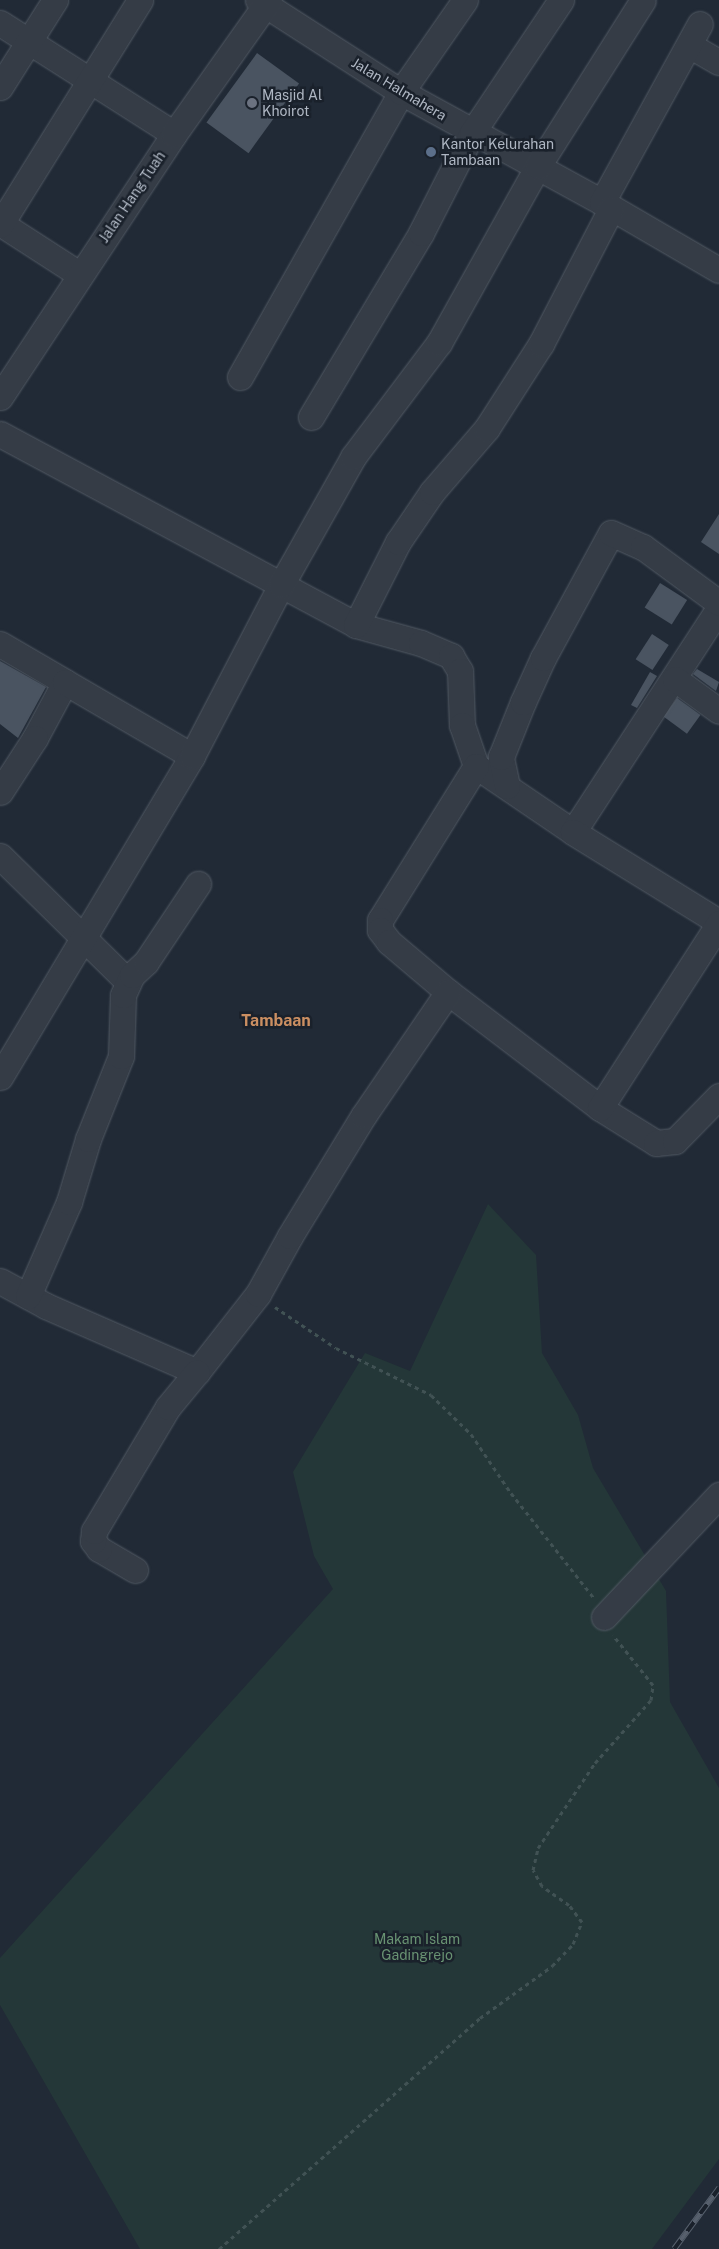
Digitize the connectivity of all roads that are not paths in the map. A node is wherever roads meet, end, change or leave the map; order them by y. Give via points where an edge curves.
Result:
1 (55, 0) edge
2 (140, 0) edge
3 (465, 0) edge
4 (561, 0) edge
5 (643, 0) edge
6 (264, 2) edge
7 (0, 23) edge
8 (29, 40) junction
9 (719, 62) edge
10 (92, 79) junction
11 (0, 87) edge
12 (400, 92) junction
13 (472, 133) junction
14 (174, 134) junction
15 (538, 166) junction
16 (607, 205) junction
17 (0, 224) edge
18 (719, 268) edge
19 (79, 274) junction
20 (240, 377) dead end
21 (0, 397) edge
22 (311, 417) dead end
23 (0, 434) edge
24 (281, 585) junction
25 (719, 603) edge
26 (719, 608) edge
27 (356, 625) junction
28 (0, 644) edge
29 (675, 679) junction
30 (65, 682) junction
31 (719, 711) edge
32 (192, 756) junction
33 (476, 766) junction
34 (507, 786) junction
35 (0, 792) edge
36 (573, 832) junction
37 (0, 856) edge
38 (198, 884) dead end
39 (719, 922) edge
40 (81, 937) junction
41 (128, 982) junction
42 (448, 992) junction
43 (0, 1077) edge
44 (719, 1096) edge
45 (600, 1108) junction
46 (2, 1287) edge
47 (28, 1296) junction
48 (198, 1372) junction
49 (719, 1495) edge
50 (135, 1570) dead end
51 (604, 1617) road end

1 - 8 street
2 - 10 street
3 - 12 street
4 - 13 street
5 - 15 street
6 - 12 street, Jalan Halmahera
6 - 14 street, Jalan Hang Tuah
7 - 8 street
8 - 10 street
8 - 11 street
9 - 16 street via 695,34
10 - 14 street
10 - 17 street
12 - 13 street, Jalan Halmahera
12 - 20 street
13 - 15 street, Jalan Halmahera
13 - 22 street via 421,233
14 - 19 street, Jalan Hang Tuah
15 - 16 street, Jalan Halmahera
15 - 24 street via 439,343 353,457
16 - 18 street, Jalan Halmahera
16 - 27 street via 541,344 487,428 432,492 398,542
17 - 19 street
19 - 21 street, Jalan Hang Tuah
23 - 24 street
24 - 27 street
24 - 32 street
25 - 34 street via 642,547 611,533 542,658 522,702 501,757
26 - 29 street
27 - 33 street via 422,643 451,656 460,670 462,725
28 - 30 street
29 - 31 street
29 - 36 street
30 - 32 street
30 - 35 street via 35,738
32 - 40 street
33 - 34 street
33 - 42 street via 380,920 380,930 389,942
34 - 36 street
36 - 39 street
37 - 40 street
38 - 41 street via 146,962
39 - 45 street
40 - 41 street
40 - 43 street
41 - 47 street via 120,1014 121,1056 88,1139 70,1202
42 - 45 street
42 - 48 street via 364,1115 258,1294
44 - 45 street via 676,1141 666,1144 656,1143
46 - 47 street
47 - 48 street
48 - 50 street via 168,1407 94,1531 93,1541 99,1550
49 - 51 street

